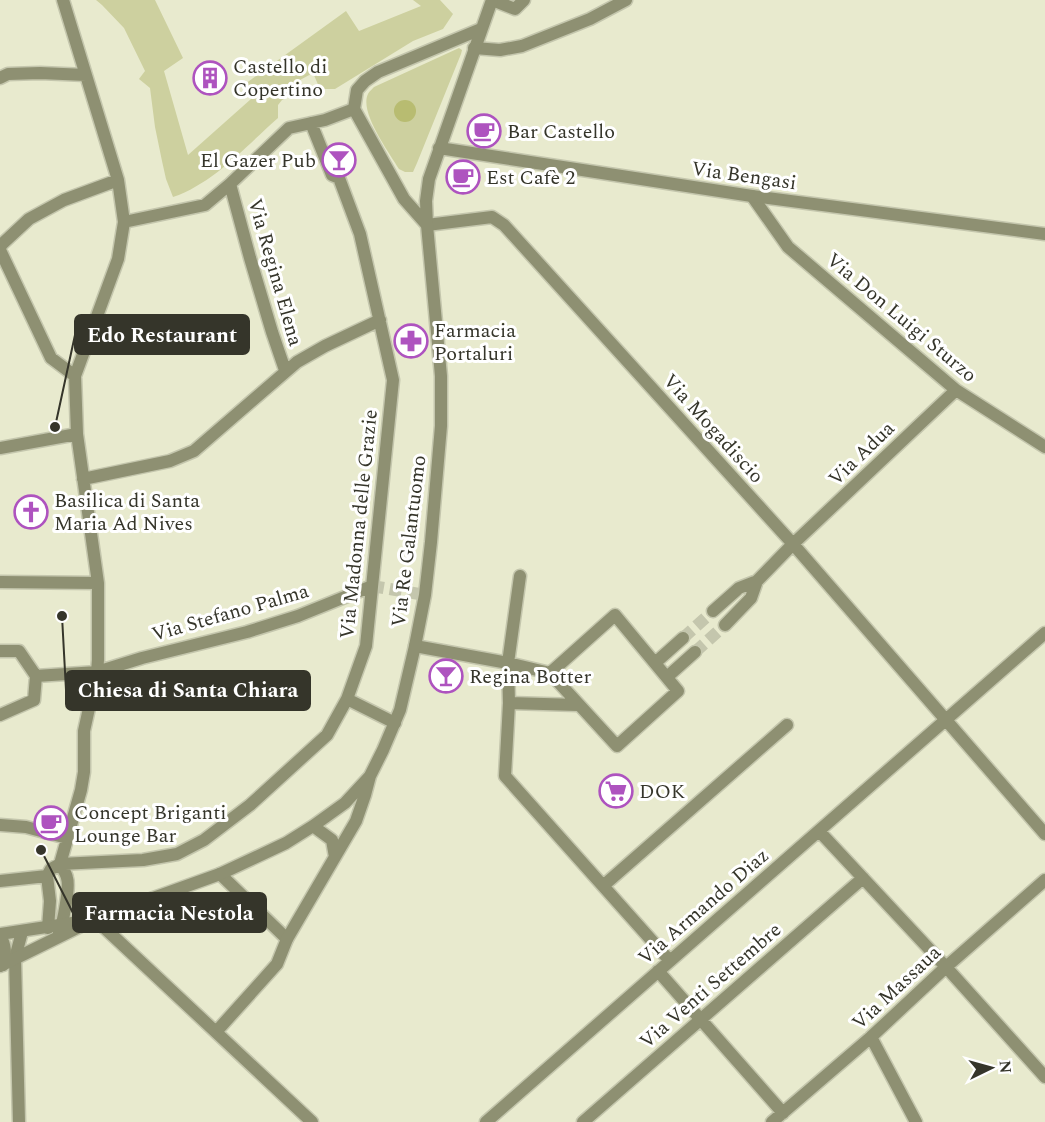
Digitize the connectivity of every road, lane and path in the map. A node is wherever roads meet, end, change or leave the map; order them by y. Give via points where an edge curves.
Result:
1 (63, 0) edge
2 (492, 0) edge
3 (524, 0) edge
4 (626, 0) edge
5 (481, 29) junction
6 (474, 48) junction
7 (86, 75) junction
8 (0, 78) edge
9 (354, 109) junction
10 (311, 123) junction
11 (439, 148) junction
12 (118, 180) junction
13 (230, 184) junction
14 (428, 190) junction
15 (752, 196) junction
16 (404, 199) junction
17 (124, 222) junction
18 (427, 225) junction
19 (1045, 234) edge
20 (0, 250) edge
21 (380, 320) junction
22 (285, 370) junction
23 (75, 376) junction
24 (956, 390) junction
25 (77, 434) junction
26 (1045, 447) edge
27 (0, 448) edge
28 (83, 479) junction
29 (793, 544) junction
30 (520, 576) dead end
31 (757, 581) junction
32 (0, 582) edge
33 (98, 583) junction
34 (372, 586) junction
35 (713, 611) tunnel mouth
36 (725, 625) tunnel mouth
37 (1045, 633) edge
38 (683, 638) tunnel mouth
39 (415, 646) junction
40 (0, 651) edge
41 (695, 652) tunnel mouth
42 (508, 663) junction
43 (655, 663) junction
44 (97, 672) junction
45 (550, 673) junction
46 (36, 676) junction
47 (667, 677) junction
48 (347, 699) junction
49 (509, 703) junction
50 (578, 705) junction
51 (0, 715) edge
52 (946, 720) junction
53 (395, 723) junction
54 (787, 725) dead end
55 (370, 776) junction
56 (0, 825) edge
57 (313, 826) junction
58 (819, 831) junction
59 (1045, 834) edge
60 (67, 838) junction
61 (335, 857) junction
62 (60, 864) junction
63 (220, 874) junction
64 (47, 876) junction
65 (863, 878) junction
66 (0, 880) edge
67 (1045, 880) edge
68 (603, 886) junction
69 (95, 919) junction
70 (63, 925) junction
71 (48, 927) junction
72 (22, 932) junction
73 (0, 935) edge
74 (55, 939) junction
75 (287, 939) junction
76 (15, 958) junction
77 (670, 961) junction
78 (1, 965) edge
79 (946, 967) junction
80 (658, 971) junction
81 (701, 1020) junction
82 (216, 1032) junction
83 (871, 1038) junction
84 (1045, 1077) edge
85 (783, 1113) junction
86 (307, 1120) edge
87 (19, 1122) edge
88 (486, 1122) edge
89 (583, 1122) edge
90 (772, 1122) edge
91 (916, 1122) edge

1 - 7 street
2 - 3 street via 515,9
2 - 5 street, Via Re Galantuomo
4 - 6 street via 522,46 500,50
5 - 6 street, Via Re Galantuomo
5 - 9 street via 378,72 357,90
6 - 11 street, Via Re Galantuomo
7 - 8 street via 8,74
7 - 12 street
9 - 10 street
9 - 16 street
10 - 13 street via 289,128
10 - 21 street, Via Madonna delle Grazie via 332,175 339,178 360,234
11 - 14 street, Via Re Galantuomo
11 - 15 street, Via Bengasi
12 - 17 street
12 - 20 street via 64,200 29,219
13 - 17 street via 206,205
13 - 22 street, Via Regina Elena
14 - 16 street
14 - 18 street, Via Re Galantuomo
15 - 19 street, Via Bengasi
15 - 24 street, Via Don Luigi Sturzo via 788,247
16 - 18 street
17 - 23 street via 118,259
18 - 29 street, Via Mogadiscio via 492,217 504,225
18 - 39 street, Via Re Galantuomo via 441,376 441,426 425,595
20 - 23 street via 51,358
21 - 22 street
21 - 34 street, Via Madonna delle Grazie via 393,380
22 - 28 street via 194,451 170,461
23 - 25 street
24 - 26 street, Via Don Luigi Sturzo
24 - 29 street, Via Adua
25 - 27 street
25 - 28 street
28 - 33 street
29 - 31 street, Via Adua
29 - 52 street, Via Mogadiscio
30 - 42 street
31 - 35 street via 740,588
31 - 36 street via 751,598
32 - 33 street
33 - 44 street
34 - 44 street, Via Stefano Palma via 267,626
34 - 48 street, Via Madonna delle Grazie via 366,646
37 - 52 street, Via Armando Diaz
38 - 43 street
39 - 42 street
39 - 53 street, Via Re Galantuomo
40 - 46 street via 19,651
41 - 47 street
42 - 45 street
42 - 49 street
43 - 45 street via 615,615
43 - 47 street
44 - 46 street, Via Stefano Palma
44 - 60 street via 84,731 81,790
45 - 50 street
46 - 51 street via 34,700
47 - 50 street via 678,692 617,746
48 - 53 street
48 - 62 street, Via Madonna delle Grazie via 327,735 250,805 204,840 177,854 143,860
49 - 50 street
49 - 68 street via 505,776
52 - 58 street, Via Armando Diaz
52 - 59 street, Via Mogadiscio
53 - 55 street, Via Re Galantuomo
54 - 68 street
55 - 57 street, Via Re Galantuomo via 345,803
55 - 61 street via 356,821
56 - 60 street
57 - 61 street via 332,840
57 - 63 street, Via Re Galantuomo
58 - 65 street
58 - 77 street, Via Armando Diaz
60 - 62 street
61 - 75 street
62 - 64 street
62 - 70 street via 68,888
63 - 69 street, Via Re Galantuomo
63 - 75 street
64 - 66 street
64 - 71 street
65 - 79 street
65 - 81 street, Via Venti Settembre
67 - 79 street, Via Massaua
68 - 77 street
69 - 70 street
69 - 74 street
69 - 82 street
70 - 71 street
70 - 74 street
71 - 72 street
72 - 73 street
72 - 76 street
73 - 78 street via 6,952
74 - 76 street
75 - 82 street via 277,964
76 - 78 street
76 - 87 street
77 - 80 street, Via Armando Diaz
79 - 83 street, Via Massaua
79 - 84 street
80 - 81 street
80 - 88 street, Via Armando Diaz
81 - 85 street
81 - 89 street, Via Venti Settembre
82 - 86 street
83 - 85 street, Via Massaua
83 - 91 street
85 - 90 street, Via Massaua

